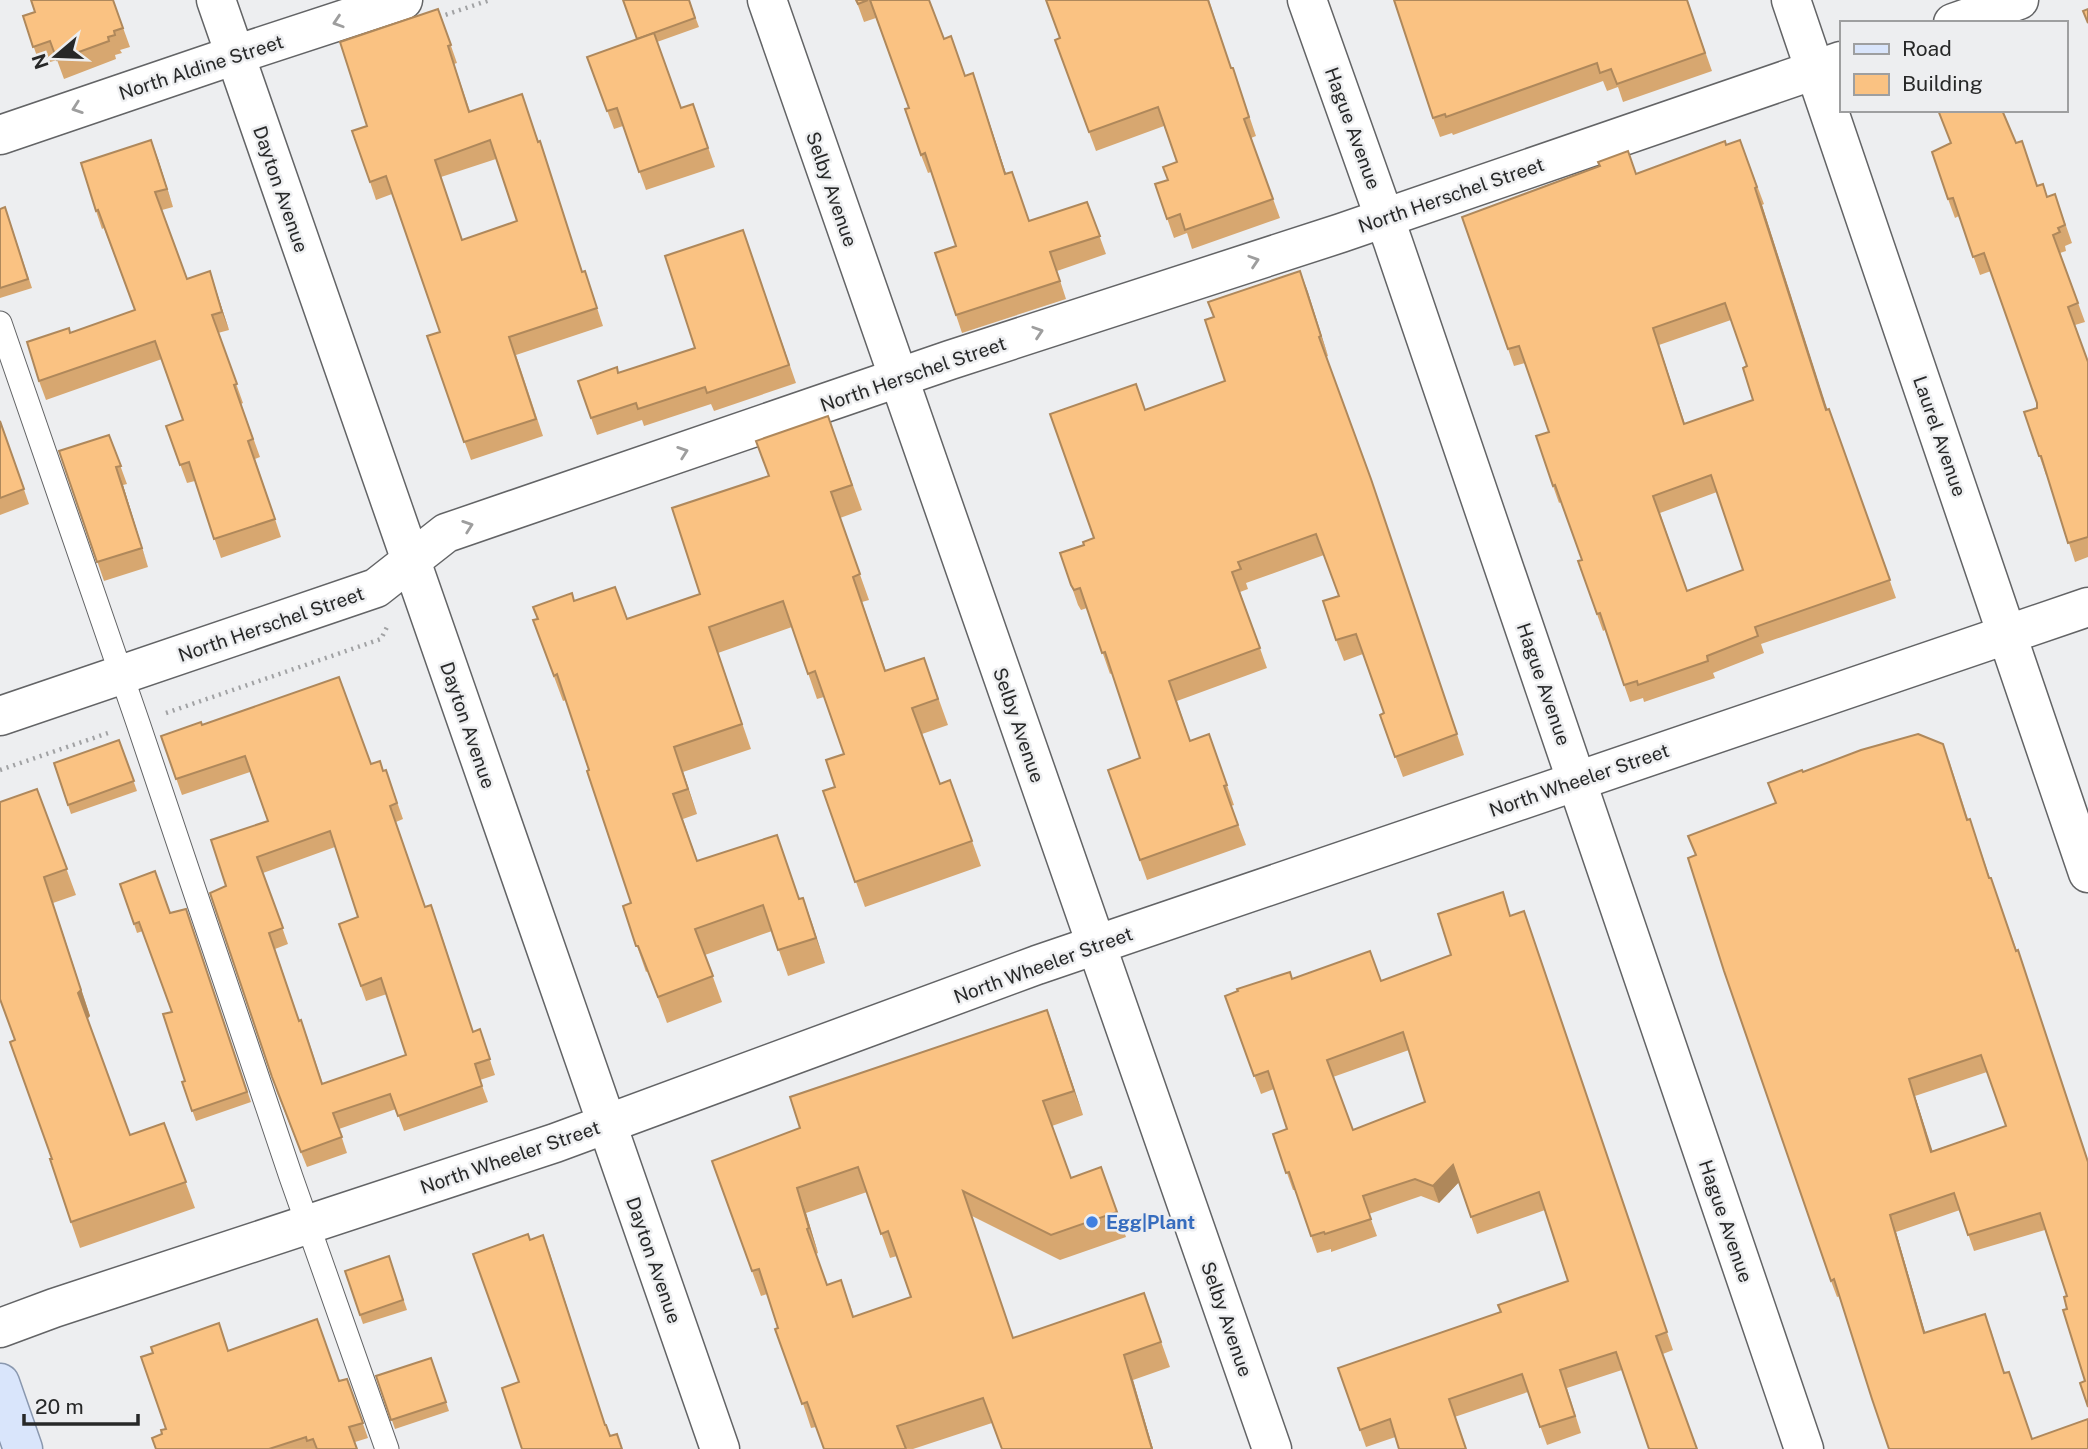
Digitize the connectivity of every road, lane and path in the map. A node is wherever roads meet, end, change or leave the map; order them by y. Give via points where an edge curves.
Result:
1 (216, 0) edge
2 (403, 0) edge
3 (767, 0) edge
4 (1307, 0) edge
5 (1791, 0) edge
6 (2019, 0) edge
7 (1959, 21) edge
8 (235, 55) junction
9 (1828, 65) edge
10 (1840, 103) edge
11 (1843, 112) edge
12 (0, 135) edge
13 (1384, 218) junction
14 (0, 323) edge
15 (898, 378) junction
16 (411, 562) junction
17 (2088, 607) edge
18 (388, 624) dead end
19 (2007, 634) junction
20 (122, 674) junction
21 (0, 716) edge
22 (138, 723) junction
23 (0, 770) edge
24 (1577, 781) junction
25 (2088, 873) edge
26 (1097, 945) junction
27 (608, 1124) junction
28 (309, 1224) junction
29 (0, 1328) edge
30 (0, 1383) edge
31 (23, 1449) edge
32 (387, 1449) edge
33 (720, 1449) edge
34 (1272, 1449) edge
35 (1804, 1449) edge

1 - 8 street, Dayton Avenue
2 -> 8 street, North Aldine Street
3 - 15 street, Selby Avenue
4 - 13 street, Hague Avenue
5 - 9 street, Laurel Avenue
6 - 7 street
8 -> 12 street, North Aldine Street
8 - 16 street, Dayton Avenue
9 - 10 street, Laurel Avenue
9 - 13 street, North Herschel Street
11 - 19 street, Laurel Avenue
15 -> 13 street, North Herschel Street
13 - 24 street, Hague Avenue
14 - 20 lane
16 -> 15 street, North Herschel Street via 446,533
15 - 26 street, Selby Avenue
16 - 20 street, North Herschel Street via 376,588
16 - 27 street, Dayton Avenue
17 - 19 street, North Wheeler Street
18 - 22 path via 381,639
19 - 24 street, North Wheeler Street
19 - 25 street, Laurel Avenue
20 - 21 street, North Herschel Street
20 - 22 lane
22 - 23 path
22 - 28 lane
24 - 26 street, North Wheeler Street
24 - 35 street, Hague Avenue
26 - 27 street, North Wheeler Street
26 - 34 street, Selby Avenue
27 - 28 street, North Wheeler Street
27 - 33 street, Dayton Avenue
28 - 29 street, North Wheeler Street
28 - 32 lane
30 - 31 main road

